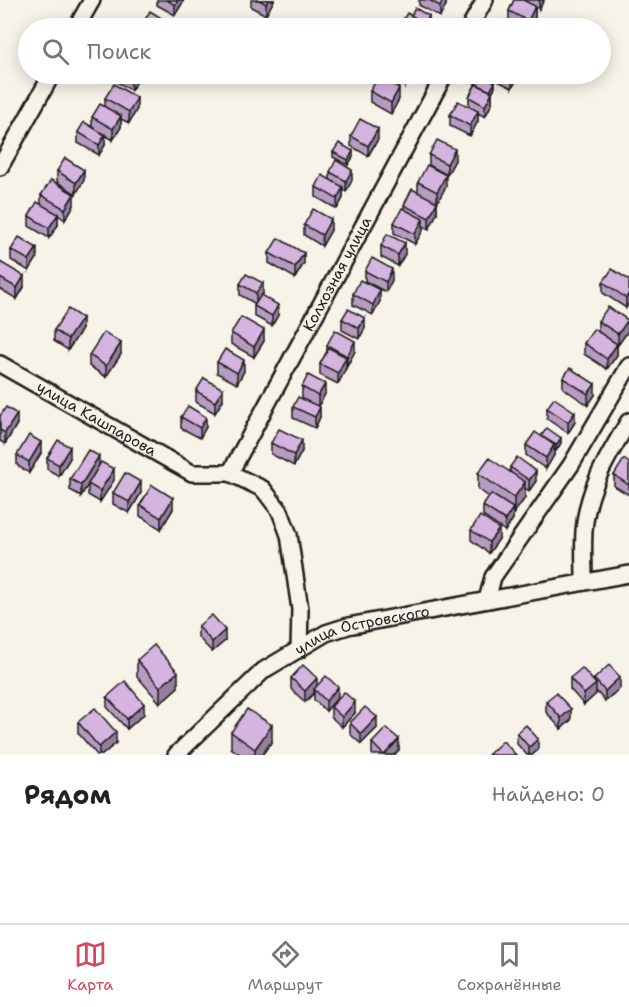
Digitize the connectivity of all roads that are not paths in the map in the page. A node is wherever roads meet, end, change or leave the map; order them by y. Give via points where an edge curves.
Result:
1 (92, 0) edge
2 (484, 0) edge
3 (82, 18) edge
4 (474, 18) edge
5 (46, 84) edge
6 (440, 84) edge
7 (0, 167) edge
8 (0, 364) edge
9 (629, 366) edge
10 (629, 421) edge
11 (230, 473) junction
12 (629, 574) edge
13 (584, 582) junction
14 (488, 600) junction
15 (298, 650) junction
16 (176, 755) edge

1 - 3 street
2 - 4 street
5 - 7 street
6 - 11 street, Колхозная улица
8 - 11 street, улица Кашпарова via 192,473
9 - 14 street via 571,465 493,577
10 - 13 street via 605,461 588,504
11 - 15 street via 263,489 280,511 296,575 300,609
12 - 13 street, улица Островского
13 - 14 street, улица Островского
14 - 15 street, улица Островского via 348,626 326,633
15 - 16 street, улица Островского via 264,670

